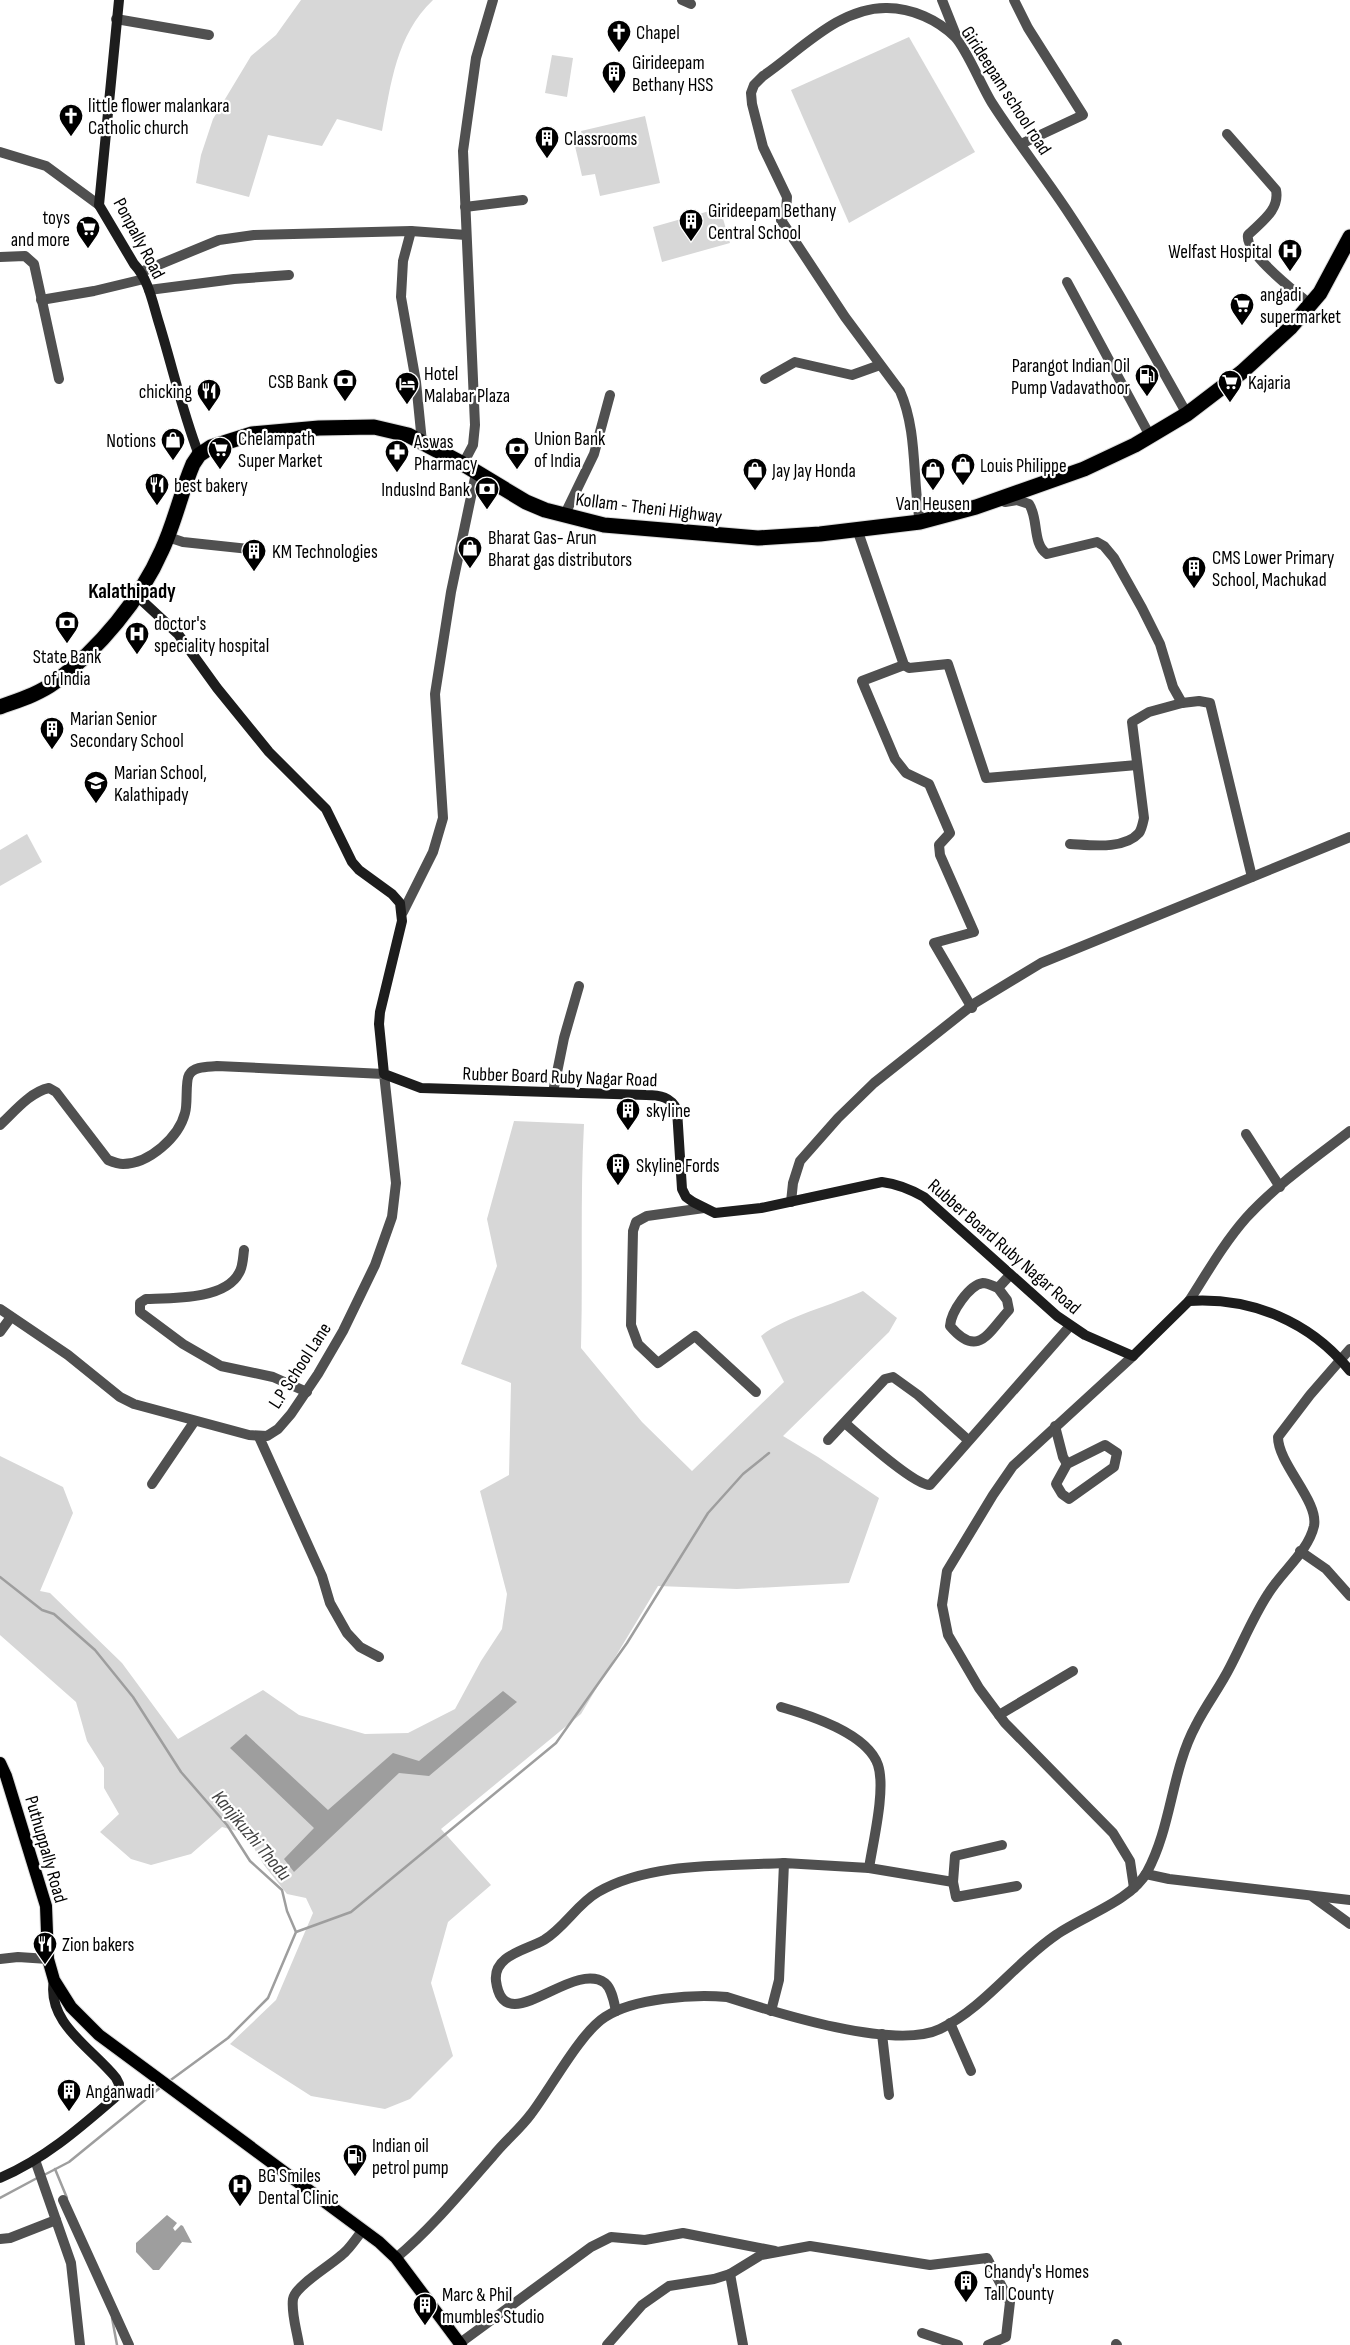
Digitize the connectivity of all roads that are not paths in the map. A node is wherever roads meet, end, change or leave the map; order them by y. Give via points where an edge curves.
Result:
1 (119, 0) edge
2 (493, 0) edge
3 (942, 0) edge
4 (1014, 0) edge
5 (116, 19) junction
6 (209, 35) dead end
7 (958, 39) junction
8 (1227, 134) dead end
9 (1021, 144) junction
10 (0, 152) edge
11 (523, 200) dead end
12 (99, 206) junction
13 (465, 207) junction
14 (411, 231) junction
15 (466, 235) junction
16 (1350, 237) edge
17 (0, 257) edge
18 (143, 275) junction
19 (289, 275) dead end
20 (1066, 282) dead end
21 (149, 290) junction
22 (41, 300) junction
23 (1311, 305) junction
24 (880, 365) junction
25 (59, 379) dead end
26 (765, 379) dead end
27 (610, 395) dead end
28 (1187, 414) junction
29 (1150, 436) junction
30 (422, 442) junction
31 (199, 455) junction
32 (463, 464) junction
33 (476, 472) junction
34 (976, 507) junction
35 (564, 516) junction
36 (920, 522) junction
37 (857, 529) junction
38 (168, 537) junction
39 (258, 550) dead end
40 (136, 595) junction
41 (904, 665) junction
42 (1182, 703) junction
43 (0, 707) edge
44 (1137, 764) junction
45 (1350, 837) edge
46 (1070, 844) dead end
47 (1252, 877) junction
48 (403, 912) junction
49 (580, 986) dead end
50 (972, 1008) junction
51 (384, 1074) junction
52 (553, 1092) junction
53 (0, 1125) edge
54 (1350, 1131) edge
55 (1246, 1134) dead end
56 (1280, 1187) junction
57 (791, 1202) junction
58 (704, 1208) junction
59 (244, 1250) dead end
60 (1010, 1275) junction
61 (998, 1288) junction
62 (1189, 1301) junction
63 (0, 1309) edge
64 (11, 1317) junction
65 (1070, 1326) junction
66 (0, 1332) edge
67 (1350, 1349) edge
68 (1134, 1356) junction
69 (1341, 1360) junction
70 (1350, 1371) edge
71 (306, 1392) junction
72 (756, 1392) dead end
73 (194, 1422) junction
74 (845, 1423) junction
75 (1055, 1426) junction
76 (259, 1437) junction
77 (828, 1440) dead end
78 (968, 1440) junction
79 (1067, 1464) junction
80 (152, 1484) dead end
81 (1300, 1551) junction
82 (1350, 1596) edge
83 (379, 1657) dead end
84 (1073, 1671) dead end
85 (781, 1706) dead end
86 (999, 1715) junction
87 (0, 1763) edge
88 (1002, 1845) dead end
89 (784, 1863) junction
90 (869, 1868) junction
91 (1146, 1874) junction
92 (954, 1882) junction
93 (1017, 1886) dead end
94 (1134, 1888) junction
95 (1312, 1896) junction
96 (1350, 1900) edge
97 (1350, 1924) edge
98 (0, 1959) edge
99 (48, 1959) junction
100 (54, 1980) junction
101 (616, 2011) junction
102 (771, 2011) junction
103 (950, 2023) junction
104 (882, 2034) junction
105 (971, 2071) dead end
106 (890, 2095) dead end
107 (35, 2160) junction
108 (0, 2178) edge
109 (63, 2200) dead end
110 (56, 2220) junction
111 (362, 2230) junction
112 (0, 2239) edge
113 (780, 2252) junction
114 (396, 2258) junction
115 (730, 2274) junction
116 (922, 2333) dead end
117 (460, 2344) edge
118 (80, 2345) edge
119 (129, 2345) edge
120 (299, 2345) edge
121 (606, 2345) edge
122 (743, 2345) edge
123 (958, 2345) edge
124 (988, 2345) edge

1 - 5 main road, Ponpally Road
2 - 13 street via 476,58 463,151
3 - 7 street
4 - 9 street via 1083,115
5 - 6 street
5 - 12 main road, Ponpally Road
7 - 9 street, Girideepam school road via 992,103
7 - 24 street, Girideepam school road via 942,25 908,12 889,8 860,12 827,29 763,76 751,94 763,147 787,197 786,212 781,220 826,291
8 - 23 street via 1276,190 1278,200 1272,212 1248,235 1249,245
9 - 28 street, Girideepam school road via 1127,307
10 - 12 street via 46,166
11 - 13 street
12 - 18 main road, Ponpally Road
13 - 15 street
14 - 15 street
14 - 18 street via 254,234 219,240
14 - 30 street via 403,262 401,297 416,382
15 - 32 street via 475,425 473,446
16 - 23 highway, Kollam - Theni Highway
17 - 22 street via 24,256 30,259 34,264
18 - 21 main road, Ponpally Road
18 - 22 street via 94,291
19 - 21 street
20 - 29 street
21 - 31 main road, Ponpally Road via 174,368 186,421
22 - 25 street
23 - 28 highway, Kollam - Theni Highway via 1242,372
24 - 26 street via 852,375 795,362
24 - 36 street, Girideepam school road via 900,391 907,411
27 - 35 street via 594,454
28 - 29 highway, Kollam - Theni Highway
29 - 34 highway, Kollam - Theni Highway via 1084,469
30 - 31 highway, Kollam - Theni Highway via 387,429 350,426 246,436 225,441
30 - 32 highway, Kollam - Theni Highway
31 - 38 highway via 187,477
32 - 33 highway, Kollam - Theni Highway
33 - 35 highway, Kollam - Theni Highway via 526,502
33 - 48 street via 451,592 435,694 443,818 433,852
34 - 36 highway, Kollam - Theni Highway
34 - 42 street via 1017,500 1029,504 1038,540 1047,554 1097,542 1109,550 1155,632 1168,676
35 - 37 highway, Kollam - Theni Highway via 620,527 732,538
36 - 37 highway, Kollam - Theni Highway
37 - 41 street
38 - 39 street via 183,542
38 - 40 highway
40 - 43 highway via 98,643 69,670 41,690
40 - 48 main road via 178,634 269,752 326,809 352,862 367,878 392,894
41 - 44 street via 909,668 948,664 986,778
41 - 50 street via 862,681 895,759 906,774 929,784 950,833 939,845 940,856 974,932 934,943
42 - 44 street via 1149,712 1132,722
42 - 47 street via 1210,703
44 - 46 street via 1144,818 1140,832 1126,841 1102,845
45 - 47 street
47 - 50 street via 1042,963 975,1003
48 - 51 main road via 380,1012
49 - 52 street via 564,1038
50 - 57 street via 874,1084 838,1118 800,1161
51 - 52 main road, Rubber Board Ruby Nagar Road via 421,1088
51 - 53 street via 217,1066 195,1070 187,1079 186,1113 180,1127 169,1142 132,1163 108,1160 56,1092 49,1088
51 - 71 street, L.P School Lane via 396,1183 392,1218 364,1293
52 - 58 main road, Rubber Board Ruby Nagar Road via 657,1095 673,1102 677,1110 682,1188 686,1197
54 - 56 street
55 - 56 street
56 - 62 street via 1245,1220
57 - 58 main road, Rubber Board Ruby Nagar Road via 715,1213
57 - 60 main road, Rubber Board Ruby Nagar Road via 882,1182 896,1184 924,1197
58 - 72 street via 648,1216 636,1222 633,1231 631,1325 638,1344 658,1363 695,1336
59 - 71 street via 240,1272 229,1285 208,1294 146,1299 140,1303 140,1312 183,1344 221,1366 273,1377
60 - 61 street
60 - 65 main road, Rubber Board Ruby Nagar Road
61 - 61 street via 1007,1300 1009,1310 981,1340 971,1342 962,1339 950,1326 955,1308 977,1285 986,1283
62 - 68 main road
62 - 69 main road via 1224,1301 1266,1312 1315,1335
63 - 64 street
64 - 66 street
64 - 73 street via 68,1355 120,1397 147,1409
65 - 68 main road, Rubber Board Ruby Nagar Road
65 - 78 street
67 - 69 street
68 - 75 street
69 - 70 main road
69 - 81 street via 1278,1437 1280,1449 1314,1517 1312,1530
71 - 76 street, L.P School Lane via 278,1429
73 - 76 street
73 - 80 street
74 - 77 street
74 - 78 street via 925,1485 930,1485
74 - 78 street via 885,1379 893,1377 918,1394
75 - 79 street via 1062,1458
75 - 86 street via 1013,1466 945,1578 942,1605 948,1635 966,1668
76 - 83 street via 346,1633 360,1647
79 - 79 street via 1105,1445 1117,1452 1114,1467 1069,1499 1056,1484
81 - 82 street via 1326,1569
81 - 91 street via 1269,1591 1231,1666 1192,1732 1182,1756 1160,1840
84 - 86 street
85 - 90 street via 812,1716 846,1733 870,1751 878,1764 881,1782
86 - 94 street via 1113,1833 1130,1861
87 - 99 main road, Puthuppally Road via 46,1906
88 - 92 street via 955,1856
89 - 90 street
89 - 101 street via 680,1868 624,1881 597,1892 545,1940 505,1959 498,1967 496,1980 501,1997 508,2003 519,2006 579,1980 597,1979 606,1984
89 - 102 street via 779,1980
90 - 92 street
91 - 94 street
91 - 95 street
92 - 93 street via 956,1897
94 - 103 street via 1038,1947 985,1997
95 - 96 street
95 - 97 street
98 - 99 street
99 - 100 main road, Puthuppally Road
100 - 107 main road via 53,2001 60,2017 109,2069 119,2090 118,2095 69,2136
100 - 111 main road, Puthuppally Road via 71,2007 99,2035
101 - 102 street via 651,2001 714,1996
101 - 114 street via 591,2028 530,2115 433,2224
102 - 104 street via 809,2022
103 - 104 street via 930,2033
103 - 105 street
104 - 106 street
107 - 108 main road
107 - 110 street
109 - 119 street
110 - 112 street
110 - 118 street via 71,2263
111 - 114 main road, Puthuppally Road
111 - 120 street via 347,2251 295,2293 293,2301
113 - 115 street via 761,2255
113 - 117 street via 683,2233 645,2240 611,2237 591,2247
113 - 124 street via 810,2246 930,2265 987,2258 1010,2302 1006,2337
114 - 117 main road, Puthuppally Road
115 - 121 street via 670,2286 642,2305
115 - 122 street
116 - 123 street

